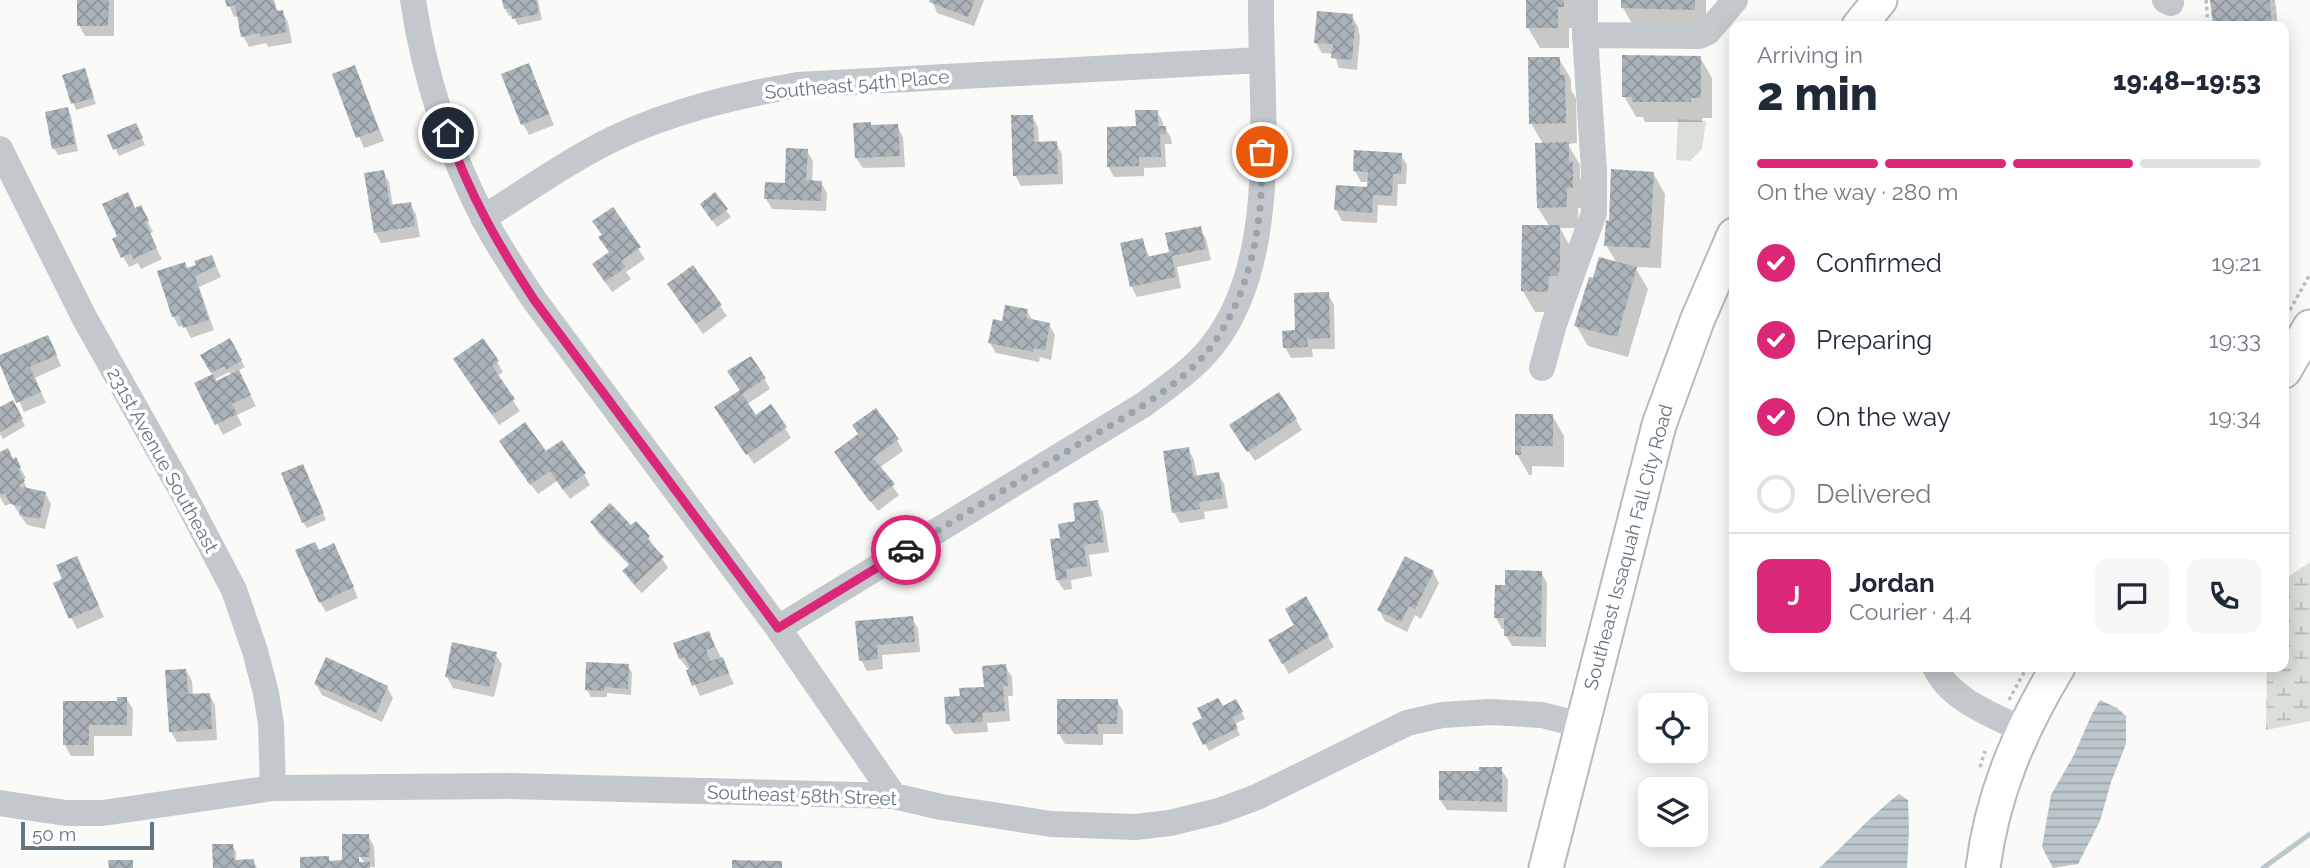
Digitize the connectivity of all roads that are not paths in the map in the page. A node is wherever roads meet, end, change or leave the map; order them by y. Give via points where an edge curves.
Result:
1 (413, 0) edge
2 (1261, 0) edge
3 (1585, 0) edge
4 (1735, 0) edge
5 (1880, 0) edge
6 (1863, 21) edge
7 (1585, 35) junction
8 (1260, 60) junction
9 (0, 149) edge
10 (11, 200) edge
11 (484, 218) junction
12 (1729, 246) edge
13 (2300, 319) edge
14 (2289, 355) edge
15 (1542, 368) dead end
16 (778, 628) junction
17 (1938, 672) edge
18 (2054, 672) edge
19 (1581, 725) junction
20 (2024, 730) junction
21 (273, 788) junction
22 (894, 796) junction
23 (0, 803) edge
24 (1989, 862) edge
25 (1546, 868) edge

1 - 11 street via 442,114
2 - 8 street
3 - 7 street
4 - 7 street via 1708,32 1699,36
5 - 6 main road
7 - 15 street via 1594,213
8 - 11 street, Southeast 54th Place via 798,85 740,95 655,121 612,140
8 - 16 street via 1262,173 1257,237 1233,311 1213,345 1143,405
9 - 10 street, 231st Avenue Southeast
10 - 21 street, 231st Avenue Southeast via 85,319 234,590 266,693
11 - 16 street via 535,301
12 - 19 main road, Southeast Issaquah Fall City Road via 1659,425
13 - 14 main road
16 - 22 street
17 - 20 street via 1974,705
18 - 20 main road
19 - 22 street, Southeast 58th Street via 1542,715 1491,712 1407,723 1257,797 1219,811 1135,827 1051,824
19 - 25 main road, Southeast Issaquah Fall City Road
20 - 24 main road via 2005,773
21 - 22 street, Southeast 58th Street via 509,786
21 - 23 street, Southeast 58th Street via 103,813 66,813

